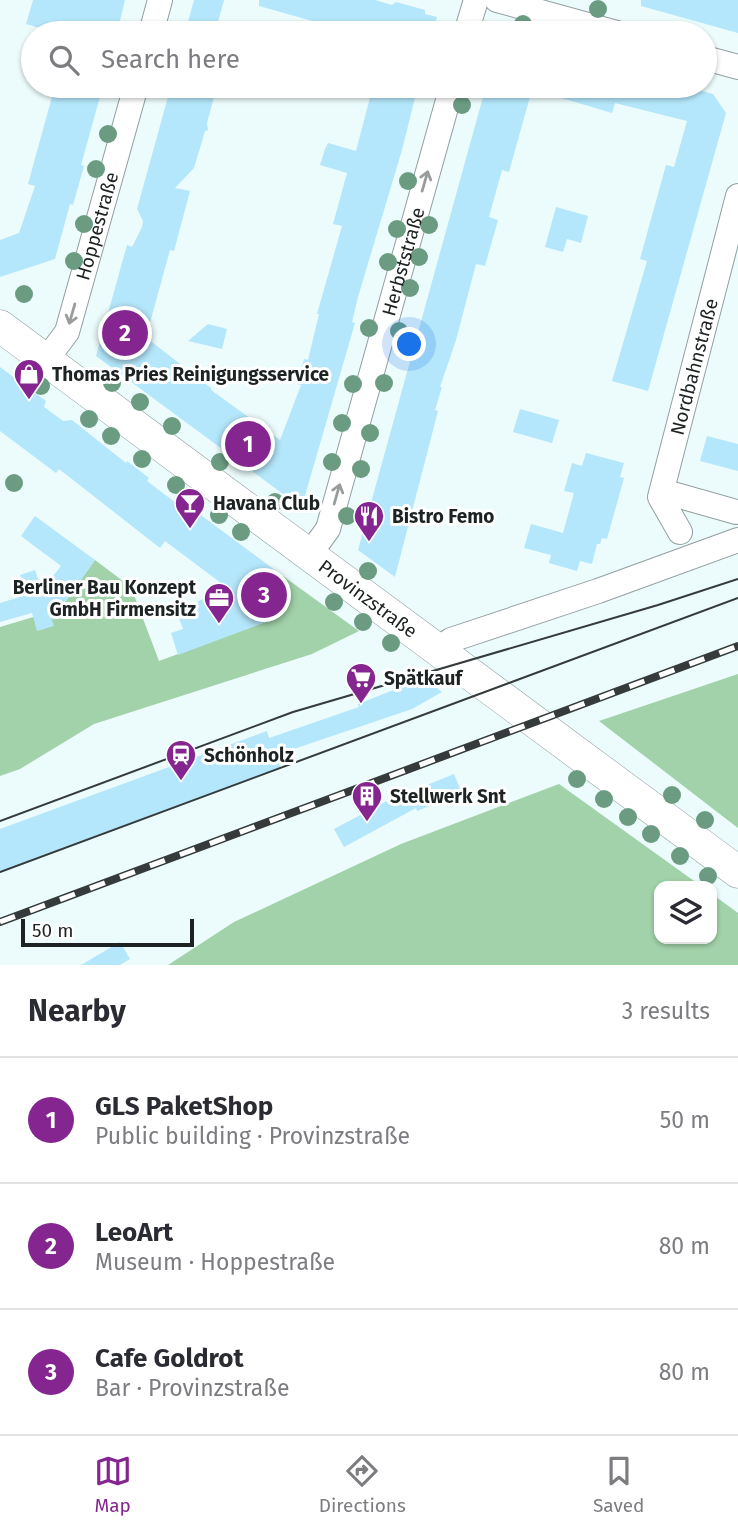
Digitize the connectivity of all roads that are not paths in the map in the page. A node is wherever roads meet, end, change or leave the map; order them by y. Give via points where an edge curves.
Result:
1 (160, 0) edge
2 (476, 0) edge
3 (497, 0) edge
4 (154, 21) edge
5 (470, 21) edge
6 (573, 21) edge
7 (717, 61) edge
8 (738, 67) edge
9 (133, 98) edge
10 (449, 98) edge
11 (738, 196) edge
12 (0, 326) edge
13 (46, 360) junction
14 (662, 491) junction
15 (736, 512) edge
16 (680, 532) dead end
17 (738, 540) edge
18 (309, 555) junction
19 (438, 649) junction
20 (738, 872) edge

1 - 4 street
2 - 5 street
3 - 6 street
7 - 8 street
9 -> 13 street, Hoppestraße via 67,332
18 -> 10 street, Herbststraße via 328,529
11 - 14 street, Nordbahnstraße
12 - 13 main road, Provinzstraße
13 - 18 main road, Provinzstraße
14 - 15 street
14 - 16 street via 660,498
17 - 19 street via 452,640
18 - 19 main road, Provinzstraße
19 - 20 main road, Provinzstraße

